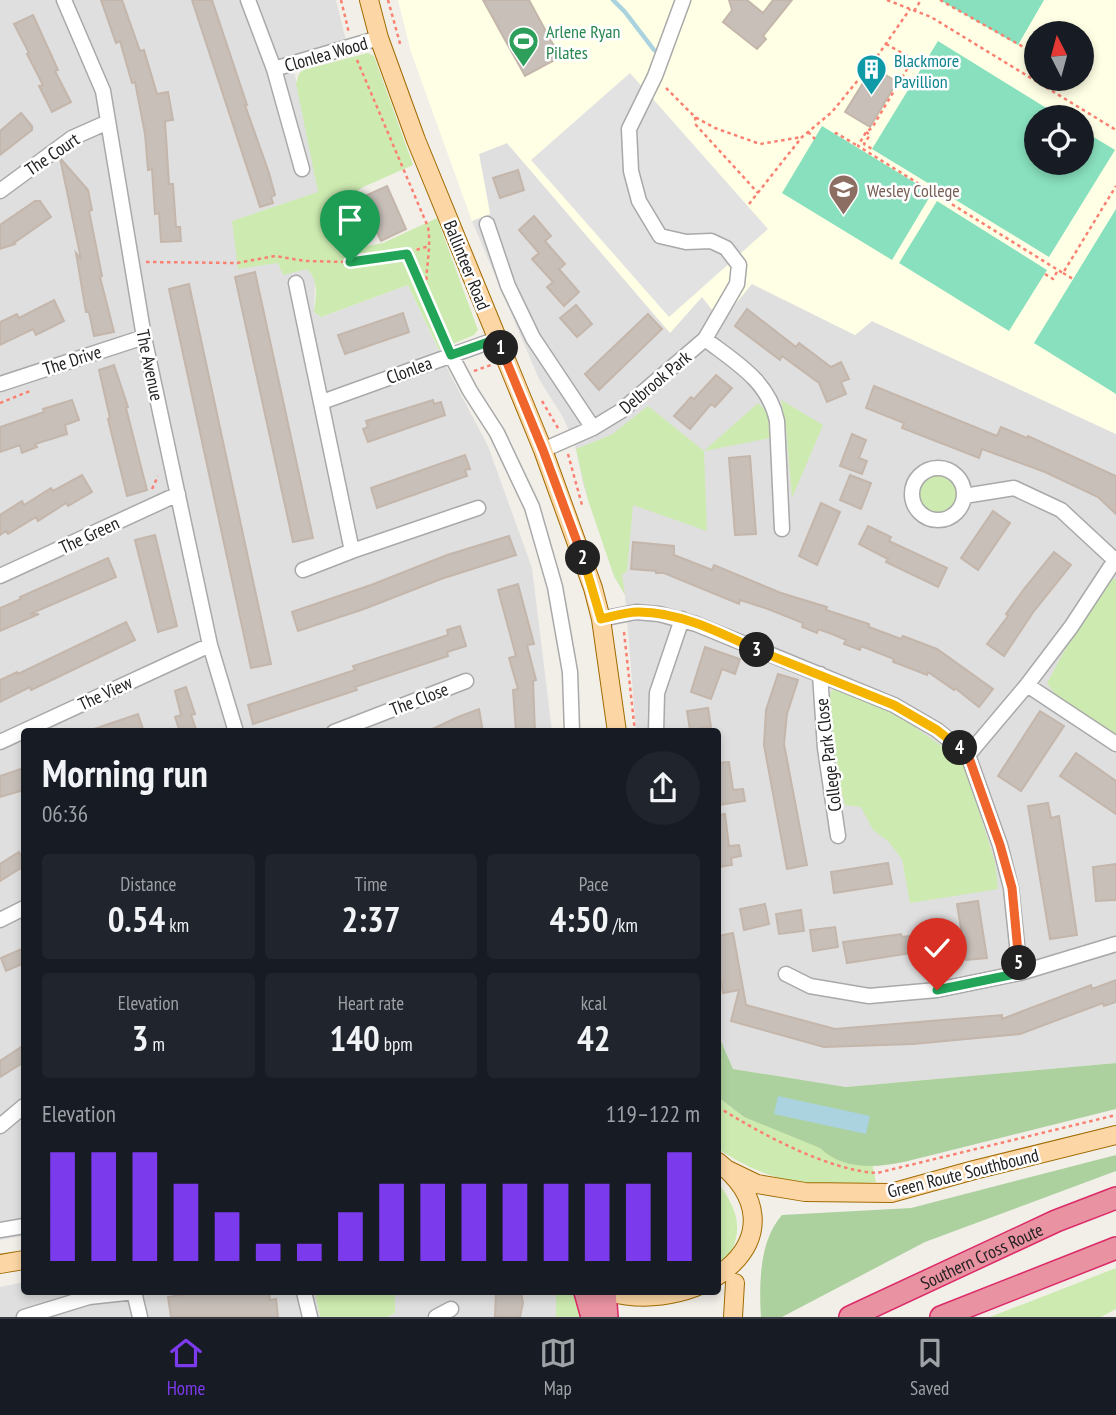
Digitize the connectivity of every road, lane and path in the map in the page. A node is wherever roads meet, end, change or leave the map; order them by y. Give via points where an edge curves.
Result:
1 (64, 0) edge
2 (248, 0) edge
3 (341, 0) edge
4 (369, 0) edge
5 (684, 0) edge
6 (887, 0) edge
7 (921, 0) edge
8 (940, 0) edge
9 (912, 10) junction
10 (379, 38) junction
11 (886, 44) junction
12 (353, 46) junction
13 (1024, 48) edge
14 (274, 69) junction
15 (655, 76) junction
16 (695, 117) junction
17 (108, 122) junction
18 (1116, 130) edge
19 (808, 132) junction
20 (866, 132) junction
21 (835, 134) dead end
22 (802, 137) junction
23 (815, 139) dead end
24 (858, 146) junction
25 (872, 149) dead end
26 (302, 169) dead end
27 (1116, 186) edge
28 (0, 191) edge
29 (758, 193) junction
30 (750, 204) dead end
31 (487, 224) dead end
32 (430, 246) junction
33 (407, 254) junction
34 (146, 262) dead end
35 (1058, 270) junction
36 (1063, 273) junction
37 (1045, 274) dead end
38 (1073, 279) dead end
39 (296, 283) dead end
40 (427, 299) junction
41 (144, 337) junction
42 (497, 339) junction
43 (705, 339) junction
44 (451, 355) junction
45 (494, 363) dead end
46 (468, 373) dead end
47 (0, 384) edge
48 (36, 389) dead end
49 (322, 401) junction
50 (0, 403) edge
51 (593, 428) junction
52 (543, 450) junction
53 (161, 468) dead end
54 (141, 494) dead end
55 (178, 494) junction
56 (964, 496) dead end
57 (478, 508) dead end
58 (782, 529) dead end
59 (352, 551) junction
60 (1115, 561) edge
61 (303, 570) dead end
62 (0, 576) edge
63 (601, 619) junction
64 (681, 619) junction
65 (624, 632) dead end
66 (210, 645) junction
67 (820, 674) junction
68 (466, 681) dead end
69 (1027, 685) junction
70 (30, 728) edge
71 (235, 728) edge
72 (344, 728) edge
73 (572, 728) edge
74 (616, 728) edge
75 (635, 728) edge
76 (656, 728) edge
77 (21, 732) edge
78 (0, 742) edge
79 (1116, 744) edge
80 (968, 755) junction
81 (838, 836) dead end
82 (21, 910) edge
83 (0, 920) edge
84 (1116, 944) edge
85 (1020, 973) junction
86 (786, 974) dead end
87 (21, 1108) edge
88 (721, 1110) edge
89 (1116, 1115) edge
90 (0, 1126) edge
91 (1116, 1135) edge
92 (723, 1166) edge
93 (1116, 1198) edge
94 (21, 1226) edge
95 (0, 1230) edge
96 (1116, 1248) edge
97 (21, 1261) edge
98 (0, 1264) edge
99 (735, 1283) junction
100 (107, 1295) edge
101 (136, 1295) edge
102 (305, 1295) edge
103 (586, 1295) edge
104 (607, 1295) edge
105 (612, 1295) edge
106 (720, 1297) dead end
107 (451, 1309) dead end
108 (655, 1314) dead end
109 (24, 1317) edge
110 (140, 1317) edge
111 (310, 1317) edge
112 (436, 1317) edge
113 (592, 1317) edge
114 (607, 1317) edge
115 (733, 1317) edge
116 (850, 1317) edge
117 (941, 1317) edge

1 - 17 street, The Avenue via 103,91
2 - 14 street, Clonlea Wood
3 - 12 path
4 - 10 main road, Ballinteer Road
5 - 15 street
6 - 9 path
7 - 9 path
8 - 13 path
9 - 11 path
9 - 18 path via 931,17
10 - 12 street, Clonlea Wood
10 - 42 main road, Ballinteer Road
11 - 19 path via 832,112
11 - 20 path via 913,59
12 - 14 street, Clonlea Wood
12 - 32 path via 424,215
14 - 26 street, Clonlea Wood
15 - 16 path
15 - 43 street via 629,129 631,171 639,201 660,236 711,241 726,247 739,265 737,284
16 - 22 path via 760,144
16 - 29 path via 696,125
17 - 28 street, The Court via 72,138
17 - 41 street, The Avenue
19 - 22 path
19 - 23 path
20 - 24 path
20 - 25 path via 870,135 864,144
21 - 24 path
22 - 29 path
24 - 35 path
27 - 36 path
29 - 30 path
31 - 51 street via 508,286 533,338
32 - 33 path
32 - 40 path
33 - 34 path via 350,262 275,256 237,263
33 - 40 path
35 - 36 path
35 - 37 path via 1053,279
36 - 38 path
39 - 49 street
40 - 44 path
41 - 47 street, The Drive
41 - 55 street, The Avenue
42 - 44 street, Clonlea
42 - 52 main road, Ballinteer Road
43 - 51 street, Delbrook Park via 621,411
43 - 58 street, Delbrook Park via 759,381 775,408
44 - 49 street, Clonlea
44 - 73 street via 497,433 532,507 555,587 570,672
45 - 46 path
48 - 50 path
49 - 59 street
51 - 52 street, Delbrook Park
52 - 63 main road, Ballinteer Road
53 - 54 path via 153,488
55 - 62 street, The Green
55 - 66 street, The Avenue
56 - 60 street via 1014,488 1061,510
57 - 59 street
59 - 61 street
60 - 69 street
63 - 64 street via 636,612
63 - 74 main road, Ballinteer Road
64 - 67 street
64 - 76 street via 657,693
65 - 75 path
66 - 70 street, The View
66 - 71 street, The Avenue
67 - 80 street via 894,705
67 - 81 street, College Park Close
68 - 72 street, The Close
69 - 79 street
69 - 80 street
77 - 78 street, The View
80 - 85 street via 1012,888
82 - 83 street
84 - 85 street
85 - 86 street via 937,990 869,996 810,986
87 - 90 street
88 - 89 path via 843,1168 877,1173
91 - 92 main road, Green Route Southbound via 891,1193 805,1192 757,1184
92 - 99 main road via 746,1196 753,1227 750,1251
93 - 116 highway, Southern Cross Route via 1056,1221
94 - 95 street
96 - 117 highway
97 - 98 main road
99 - 106 main road
99 - 115 main road
100 - 109 street
101 - 110 street
102 - 111 street
103 - 113 highway
104 - 114 highway
105 - 108 main road
107 - 112 street

